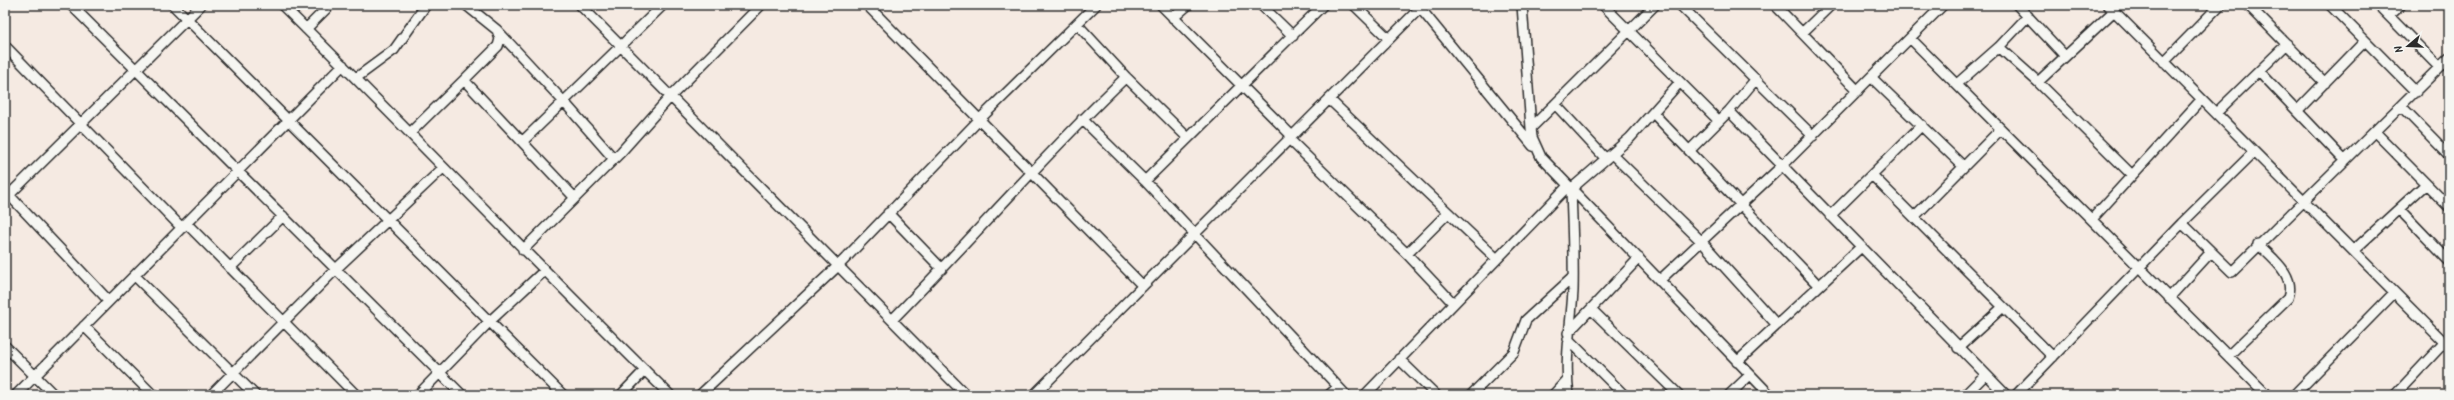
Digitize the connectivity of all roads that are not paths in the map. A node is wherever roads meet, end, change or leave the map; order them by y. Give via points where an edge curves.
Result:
1 (71, 5) edge
2 (173, 5) edge
3 (200, 5) edge
4 (282, 5) edge
5 (330, 5) edge
6 (426, 5) edge
7 (466, 5) edge
8 (580, 5) edge
9 (663, 5) edge
10 (761, 5) edge
11 (867, 5) edge
12 (1096, 5) edge
13 (1161, 5) edge
14 (1188, 5) edge
15 (1261, 5) edge
16 (1323, 5) edge
17 (1354, 5) edge
18 (1522, 5) edge
19 (1603, 5) edge
20 (1655, 5) edge
21 (1680, 5) edge
22 (1775, 5) edge
23 (1831, 5) edge
24 (1942, 5) edge
25 (2017, 5) edge
26 (2219, 5) edge
27 (2248, 5) edge
28 (2330, 5) edge
29 (2378, 5) edge
30 (2401, 5) edge
31 (1422, 6) edge
32 (2111, 8) edge
33 (2028, 16) junction
34 (2389, 16) junction
35 (1173, 18) junction
36 (187, 19) junction
37 (1077, 24) junction
38 (306, 29) junction
39 (497, 30) junction
40 (1630, 30) junction
41 (1802, 33) junction
42 (1292, 36) junction
43 (1389, 39) junction
44 (1911, 39) junction
45 (2365, 41) junction
46 (2287, 44) junction
47 (5, 46) edge
48 (621, 47) junction
49 (1999, 48) junction
50 (2065, 56) junction
51 (2449, 58) edge
52 (2164, 62) junction
53 (343, 66) junction
54 (2439, 67) junction
55 (136, 70) junction
56 (2259, 71) junction
57 (1126, 77) junction
58 (356, 78) junction
59 (1872, 78) junction
60 (1756, 79) junction
61 (464, 80) junction
62 (1680, 82) junction
63 (2038, 82) junction
64 (2325, 83) junction
65 (1957, 84) junction
66 (1242, 87) junction
67 (1858, 91) junction
68 (2416, 92) junction
69 (671, 96) junction
70 (1329, 99) junction
71 (2201, 100) junction
72 (565, 102) junction
73 (1555, 104) junction
74 (2401, 106) junction
75 (2298, 110) junction
76 (1729, 111) junction
77 (2216, 113) junction
78 (1653, 114) junction
79 (288, 119) junction
80 (980, 119) junction
81 (1082, 119) junction
82 (1719, 121) junction
83 (81, 124) junction
84 (1922, 125) junction
85 (1531, 128) junction
86 (2001, 129) junction
87 (410, 133) junction
88 (2376, 133) junction
89 (1814, 136) junction
90 (1188, 138) junction
91 (1290, 138) junction
92 (523, 141) junction
93 (1690, 150) junction
94 (2254, 152) junction
95 (2449, 155) edge
96 (1541, 157) junction
97 (1609, 157) junction
98 (614, 159) junction
99 (2345, 161) junction
100 (1782, 166) junction
101 (1964, 166) junction
102 (443, 168) junction
103 (237, 171) junction
104 (1031, 171) junction
105 (1872, 175) junction
106 (2132, 175) junction
107 (1145, 181) junction
108 (2426, 184) junction
109 (1570, 188) junction
110 (7, 197) edge
111 (575, 198) junction
112 (2302, 201) junction
113 (1741, 204) junction
114 (2449, 207) edge
115 (2399, 209) junction
116 (888, 213) junction
117 (1448, 213) junction
118 (283, 216) junction
119 (1830, 216) junction
120 (1914, 216) junction
121 (2093, 218) junction
122 (387, 219) junction
123 (2182, 223) junction
124 (184, 226) junction
125 (1194, 236) junction
126 (1701, 241) junction
127 (2258, 244) junction
128 (1861, 248) junction
129 (524, 250) junction
130 (2353, 251) junction
131 (2211, 252) junction
132 (1407, 254) junction
133 (1639, 258) junction
134 (1497, 259) junction
135 (2449, 261) edge
136 (838, 266) junction
137 (2141, 266) junction
138 (230, 268) junction
139 (336, 269) junction
140 (942, 269) junction
141 (544, 271) junction
142 (134, 276) junction
143 (1572, 278) junction
144 (1660, 280) junction
145 (1142, 286) junction
146 (1819, 286) junction
147 (2394, 293) junction
148 (2169, 298) junction
149 (109, 301) junction
150 (1453, 303) junction
151 (2003, 307) junction
152 (1591, 309) junction
153 (892, 320) junction
154 (284, 322) junction
155 (489, 322) junction
156 (1777, 325) junction
157 (84, 326) junction
158 (1568, 336) junction
159 (2447, 345) edge
160 (5, 346) edge
161 (1958, 348) junction
162 (2228, 356) junction
163 (2053, 357) junction
164 (1400, 359) junction
165 (1737, 362) junction
166 (645, 370) junction
167 (233, 372) junction
168 (440, 373) junction
169 (1750, 375) junction
170 (1985, 375) junction
171 (35, 376) junction
172 (1567, 380) junction
173 (1338, 387) junction
174 (16, 395) edge
175 (54, 395) edge
176 (153, 395) edge
177 (211, 395) edge
178 (255, 395) edge
179 (356, 395) edge
180 (418, 395) edge
181 (462, 395) edge
182 (563, 395) edge
183 (621, 395) edge
184 (670, 395) edge
185 (700, 395) edge
186 (966, 395) edge
187 (1034, 395) edge
188 (1329, 395) edge
189 (1346, 395) edge
190 (1365, 395) edge
191 (1436, 395) edge
192 (1471, 395) edge
193 (1553, 395) edge
194 (1569, 395) edge
195 (1624, 395) edge
196 (1679, 395) edge
197 (1729, 395) edge
198 (1770, 395) edge
199 (1965, 395) edge
200 (2006, 395) edge
201 (2016, 395) edge
202 (2268, 395) edge
203 (2294, 395) edge
204 (2395, 395) edge

1 - 55 street
2 - 36 street
3 - 36 street
4 - 38 street
5 - 38 street
6 - 58 street via 394,50
7 - 39 street
8 - 48 street
9 - 48 street
10 - 69 street
11 - 80 street
12 - 37 street
13 - 35 street
14 - 35 street
15 - 42 street
16 - 42 street
17 - 43 street
18 - 85 street
19 - 40 street
20 - 40 street
21 - 60 street
22 - 41 street
23 - 41 street
24 - 44 street
25 - 33 street
26 - 52 street
27 - 46 street
28 - 45 street
29 - 34 street
30 - 34 street
31 - 43 street
31 - 96 street
32 - 50 street
32 - 52 street
33 - 49 street
33 - 50 street
34 - 54 street
35 - 66 street
36 - 55 street
36 - 79 street
37 - 57 street
37 - 80 street
38 - 53 street
39 - 61 street via 500,39 498,46
39 - 72 street
40 - 62 street
40 - 73 street
41 - 67 street
42 - 66 street
43 - 70 street
44 - 59 street
44 - 65 street
45 - 64 street
45 - 68 street
46 - 56 street
46 - 64 street
47 - 83 street
48 - 69 street
48 - 72 street
49 - 63 street
49 - 65 street
50 - 63 street
51 - 54 street
52 - 71 street
53 - 58 street
53 - 79 street
54 - 68 street
55 - 83 street
55 - 103 street
56 - 75 street
56 - 77 street
57 - 81 street
57 - 90 street
58 - 87 street
59 - 67 street
59 - 84 street
60 - 76 street
60 - 89 street
61 - 87 street
61 - 92 street
62 - 78 street
62 - 82 street
63 - 106 street
64 - 75 street
65 - 86 street
66 - 90 street
66 - 91 street
67 - 89 street
68 - 74 street
69 - 98 street
69 - 136 street
70 - 91 street
70 - 117 street
71 - 77 street
71 - 106 street
72 - 92 street
72 - 98 street
73 - 85 street
73 - 97 street
74 - 88 street
74 - 95 street
75 - 99 street
76 - 82 street
76 - 100 street
77 - 94 street
78 - 93 street
78 - 97 street
79 - 103 street
79 - 122 street
80 - 104 street
80 - 116 street
81 - 104 street
81 - 107 street
82 - 93 street
83 - 110 street
83 - 124 street
84 - 101 street
84 - 105 street
85 - 96 street
86 - 101 street
86 - 121 street
87 - 102 street
88 - 99 street
88 - 108 street
89 - 100 street
90 - 107 street
91 - 125 street
91 - 132 street
92 - 111 street
93 - 113 street
94 - 112 street
94 - 123 street
96 - 109 street
97 - 109 street
97 - 126 street
98 - 111 street
99 - 112 street
100 - 113 street
100 - 119 street
101 - 120 street
102 - 122 street
102 - 129 street
103 - 118 street
103 - 124 street
104 - 140 street
104 - 145 street
105 - 119 street
105 - 120 street
106 - 121 street
107 - 125 street
108 - 114 street
108 - 115 street
109 - 133 street
109 - 134 street
109 - 143 street
110 - 149 street
111 - 129 street
112 - 127 street
112 - 130 street
113 - 126 street
113 - 146 street
115 - 130 street
115 - 135 street
116 - 136 street
116 - 140 street
117 - 132 street
117 - 134 street
118 - 138 street
118 - 139 street
119 - 128 street
120 - 151 street
121 - 137 street
122 - 139 street
122 - 155 street
123 - 131 street
123 - 137 street
124 - 138 street
124 - 142 street
125 - 145 street
125 - 173 street
126 - 144 street
126 - 156 street
127 - 131 street via 2232,272
127 - 162 street via 2286,275 2290,292 2288,298
128 - 146 street
128 - 161 street
129 - 141 street
130 - 147 street
131 - 148 street
132 - 150 street
133 - 144 street
133 - 152 street
134 - 150 street
136 - 153 street
136 - 185 street
137 - 148 street
137 - 163 street
138 - 154 street
139 - 154 street
139 - 168 street
140 - 153 street
141 - 155 street
141 - 166 street
142 - 149 street
142 - 167 street
143 - 158 street
143 - 192 street via 1526,320 1514,352
144 - 165 street
145 - 187 street
146 - 156 street
147 - 159 street
147 - 203 street
148 - 162 street
149 - 157 street
150 - 164 street
151 - 161 street
151 - 163 street
152 - 158 street
152 - 196 street
153 - 186 street
154 - 167 street
154 - 179 street
155 - 168 street
155 - 182 street
156 - 165 street
157 - 171 street
157 - 176 street
158 - 172 street
158 - 195 street
159 - 204 street
160 - 171 street
161 - 170 street
162 - 202 street
163 - 201 street
164 - 190 street
164 - 191 street
165 - 169 street
166 - 183 street
166 - 184 street
167 - 177 street
167 - 178 street
168 - 180 street
168 - 181 street
169 - 197 street
169 - 198 street
170 - 199 street
170 - 200 street
171 - 174 street
171 - 175 street
172 - 193 street
172 - 194 street
173 - 188 street
173 - 189 street

